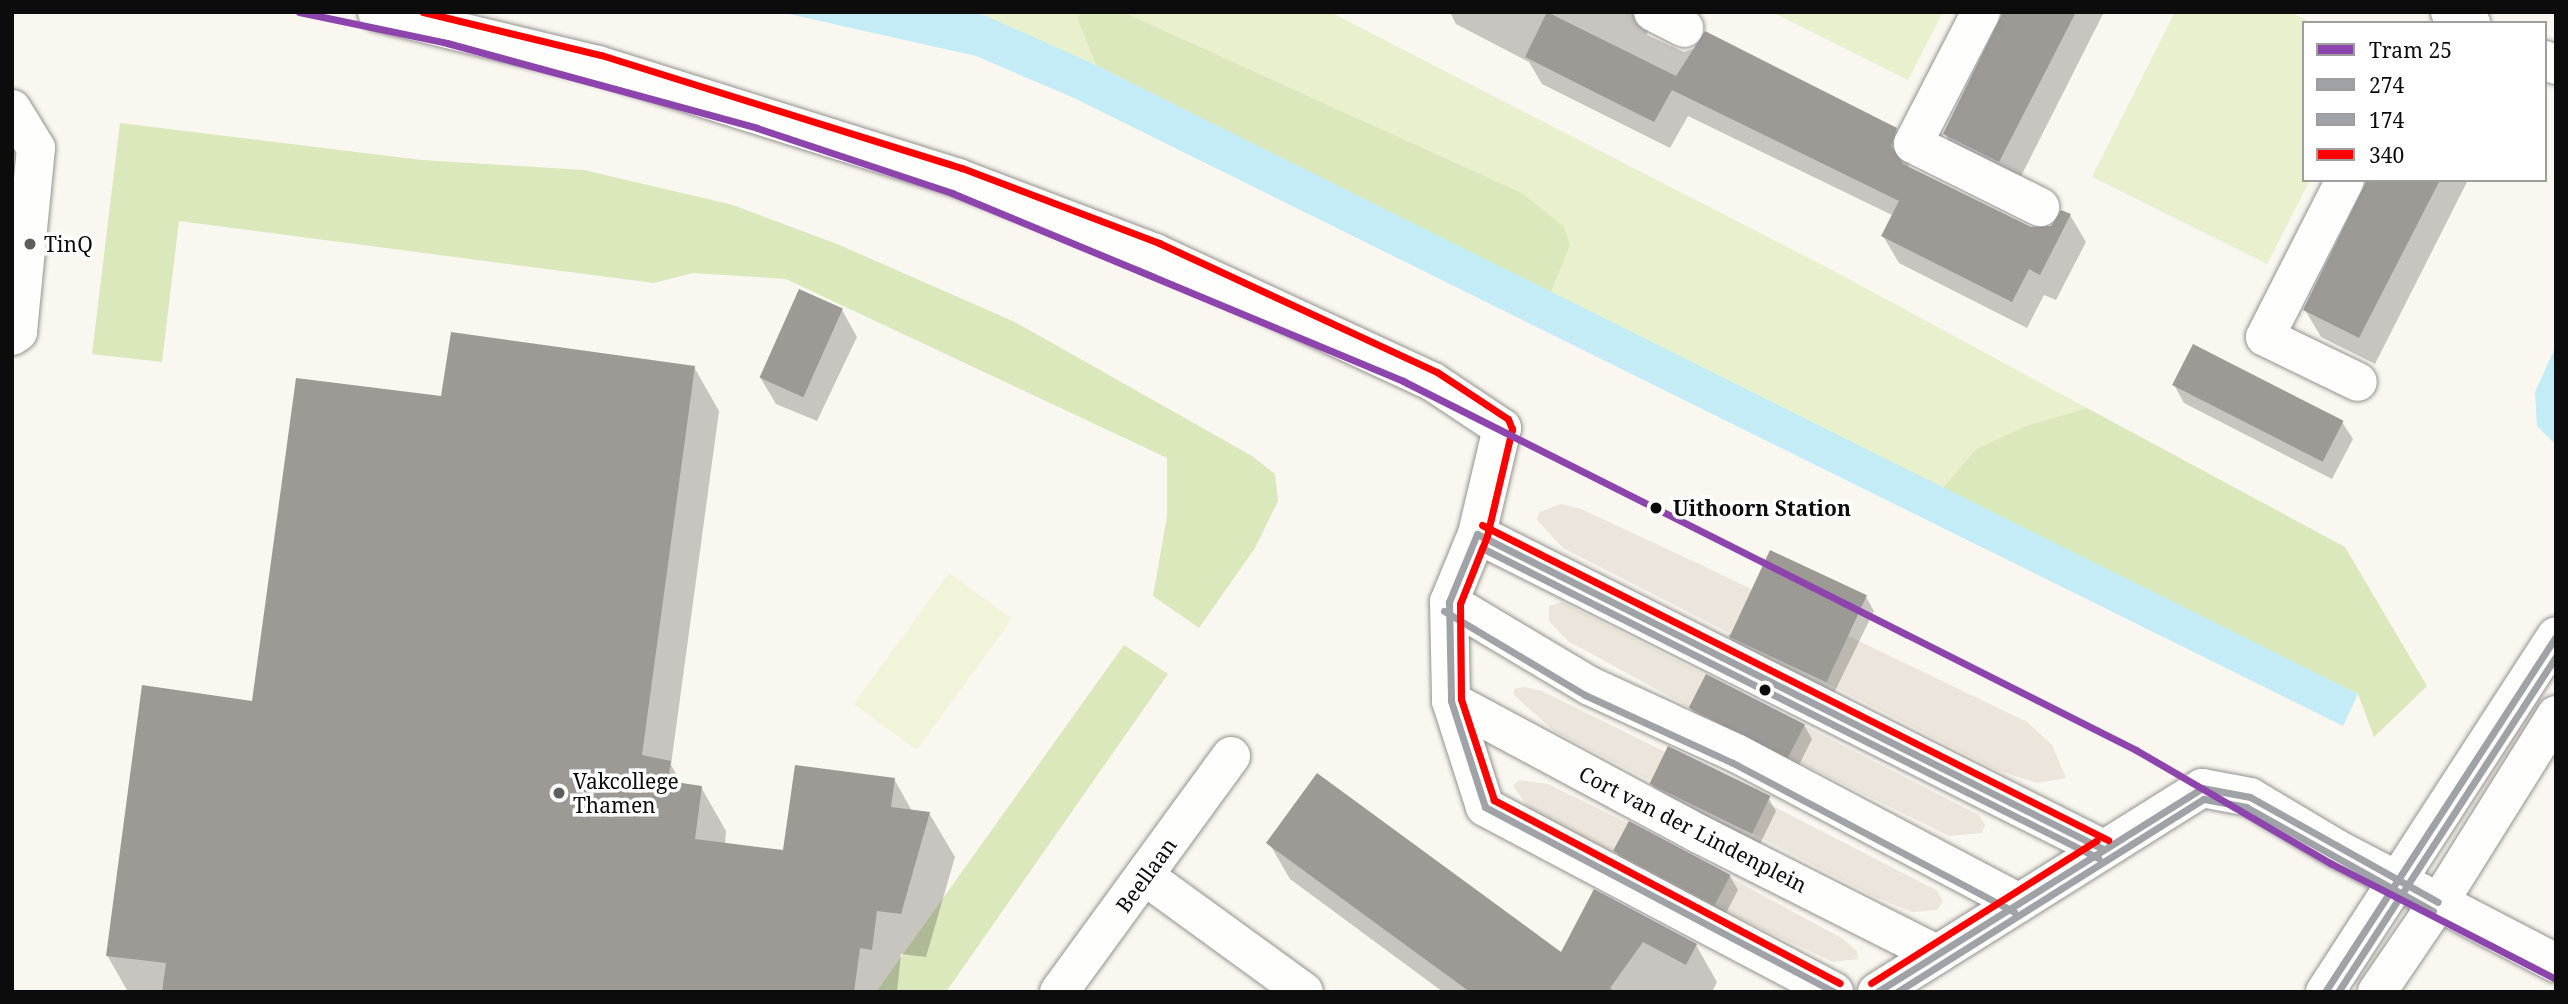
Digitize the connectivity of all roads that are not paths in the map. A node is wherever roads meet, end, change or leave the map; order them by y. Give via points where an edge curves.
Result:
1 (377, 12) edge
2 (1981, 12) edge
3 (2450, 12) edge
4 (2467, 21) edge
5 (12, 109) edge
6 (2344, 182) edge
7 (2040, 207) dead end
8 (12, 336) edge
9 (2358, 382) dead end
10 (1477, 534) junction
11 (1449, 602) junction
12 (2556, 636) edge
13 (1451, 701) junction
14 (2556, 715) edge
15 (1231, 756) dead end
16 (2103, 849) junction
17 (1146, 877) junction
18 (2398, 882) junction
19 (2438, 902) junction
20 (2018, 903) junction
21 (1937, 954) junction
22 (2556, 963) edge
23 (1059, 992) edge
24 (1304, 992) edge
25 (1834, 992) edge
26 (1877, 992) edge
27 (2325, 992) edge
28 (2377, 992) edge

1 - 10 street via 598,65 958,178 1155,253 1433,382 1502,428
2 - 7 street via 1913,144
3 - 4 street
5 - 8 street via 36,148 18,332
6 - 9 street via 2265,337
10 - 11 street
10 - 16 street
11 - 13 street
11 - 20 street via 1590,686 1738,754
12 - 18 street
13 - 21 street, Cort van der Lindenplein
13 - 25 street via 1485,807
14 - 19 street
15 - 17 street, Beellaan
16 - 18 street via 2202,788 2250,797
16 - 20 street
17 - 23 street, Beellaan
17 - 24 street
18 - 19 street
18 - 27 street
19 - 22 street
19 - 28 street
20 - 21 street
21 - 26 street

